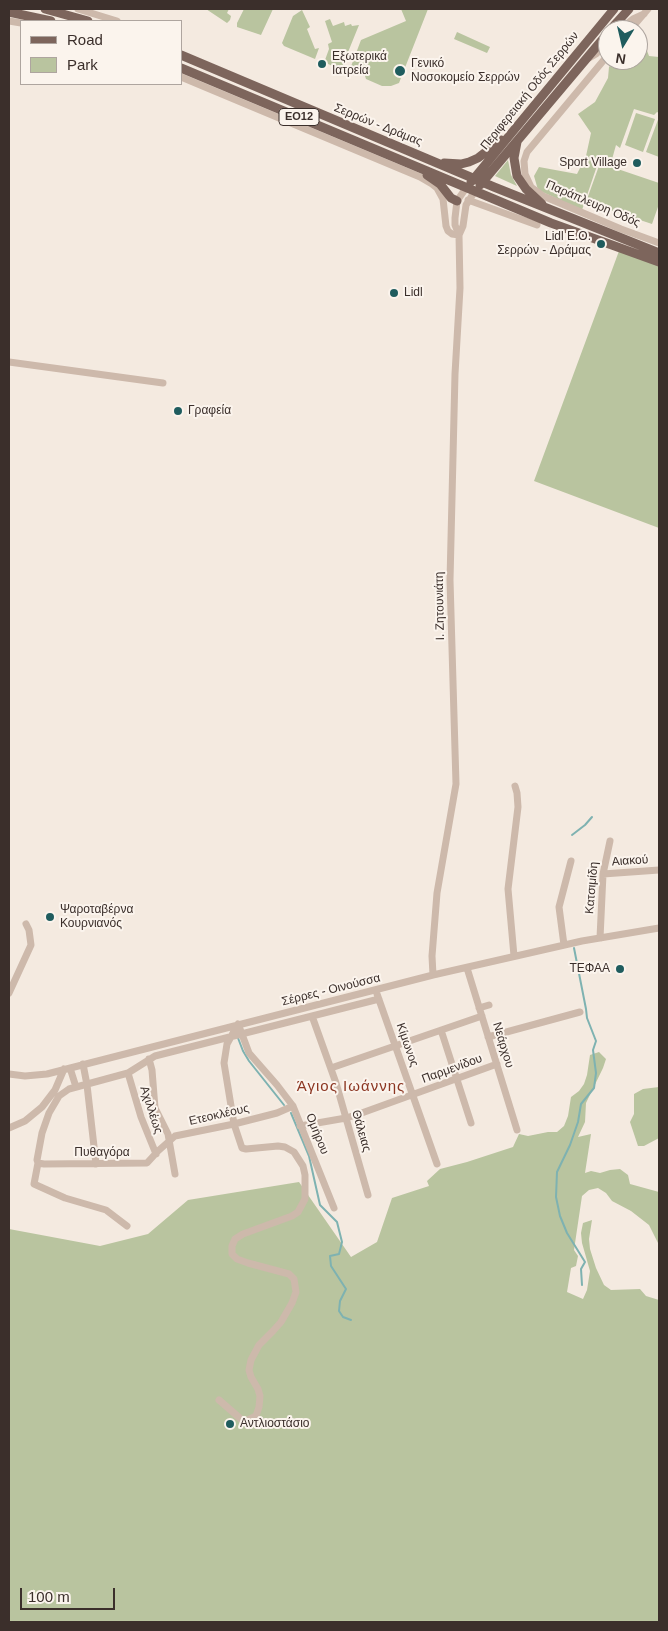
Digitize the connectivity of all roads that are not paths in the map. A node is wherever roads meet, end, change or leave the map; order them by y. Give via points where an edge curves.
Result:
1 (45, 9) edge
2 (78, 9) edge
3 (614, 9) edge
4 (629, 9) edge
5 (646, 11) edge
6 (9, 12) edge
7 (46, 20) edge
8 (84, 20) edge
9 (114, 20) edge
10 (619, 20) edge
11 (632, 20) edge
12 (598, 44) edge
13 (598, 52) edge
14 (182, 56) edge
15 (584, 60) junction
16 (598, 67) edge
17 (182, 68) edge
18 (182, 77) edge
19 (517, 127) junction
20 (517, 141) junction
21 (425, 157) junction
22 (417, 166) junction
23 (478, 180) junction
24 (470, 190) junction
25 (443, 199) junction
26 (468, 200) junction
27 (457, 201) junction
28 (555, 212) junction
29 (537, 225) dead end
30 (459, 235) junction
31 (659, 243) edge
32 (659, 253) edge
33 (659, 262) edge
34 (9, 362) edge
35 (163, 384) dead end
36 (514, 786) dead end
37 (610, 841) dead end
38 (571, 861) dead end
39 (659, 870) edge
40 (603, 874) junction
41 (26, 924) dead end
42 (659, 928) edge
43 (600, 938) junction
44 (564, 945) junction
45 (514, 956) junction
46 (467, 968) junction
47 (433, 975) junction
48 (376, 990) junction
49 (9, 993) edge
50 (379, 999) junction
51 (489, 1005) dead end
52 (479, 1008) junction
53 (580, 1012) dead end
54 (312, 1016) junction
55 (482, 1016) junction
56 (238, 1024) junction
57 (440, 1030) junction
58 (241, 1034) junction
59 (230, 1037) junction
60 (488, 1037) junction
61 (395, 1046) junction
62 (149, 1059) junction
63 (83, 1064) junction
64 (497, 1064) junction
65 (331, 1068) junction
66 (67, 1069) junction
67 (128, 1073) junction
68 (9, 1074) edge
69 (457, 1079) junction
70 (88, 1085) junction
71 (76, 1087) junction
72 (413, 1095) junction
73 (293, 1106) junction
74 (346, 1118) junction
75 (471, 1123) dead end
76 (234, 1124) junction
77 (300, 1126) junction
78 (9, 1128) edge
79 (517, 1130) dead end
80 (169, 1141) junction
81 (156, 1154) junction
82 (41, 1163) junction
83 (96, 1164) junction
84 (437, 1164) dead end
85 (175, 1174) dead end
86 (368, 1195) dead end
87 (334, 1208) dead end
88 (126, 1226) dead end
89 (219, 1400) dead end

1 - 8 main road
2 - 9 street
3 - 19 main road, Περιφερειακή Οδός Σερρών
4 - 10 main road, Περιφερειακή Οδός Σερρών
5 - 11 street
6 - 7 main road
12 - 15 main road, Περιφερειακή Οδός Σερρών
13 - 15 street
14 - 21 main road, Σερρών - Δράμας / ΕΟ12
15 - 20 main road, Περιφερειακή Οδός Σερρών
16 - 31 street, Παράπλευρη Οδός via 527,152 525,174 531,187 543,196
17 - 22 main road, Σερρών - Δράμας / ΕΟ12
18 - 25 street via 420,177 437,188
19 - 21 main road via 469,162 453,164
19 - 23 main road, Περιφερειακή Οδός Σερρών
20 - 23 main road, Περιφερειακή Οδός Σερρών
20 - 28 main road via 514,158 517,176 533,196
21 - 23 main road, Σερρών - Δράμας / ΕΟ12
22 - 24 main road, Σερρών - Δράμας / ΕΟ12
22 - 27 main road
23 - 24 main road, Περιφερειακή Οδός Σερρών
23 - 28 main road, ΕΟ12
24 - 26 street
24 - 27 street
24 - 33 main road, ΕΟ12
25 - 27 street
25 - 30 street via 446,226 450,233
26 - 29 street
26 - 30 street
27 - 30 street via 455,225
28 - 32 main road, ΕΟ12
30 - 47 street, Ι. Ζητουνιάτη via 460,294 450,580 456,784 436,896
34 - 35 street
36 - 45 street via 518,793 518,807 508,889
37 - 40 street, Κατσιμίδη
38 - 44 street via 559,907
39 - 40 street, Αιακού
40 - 43 street, Κατσιμίδη
41 - 49 street via 31,945
42 - 43 street, Σέρρες - Οινούσσα
43 - 44 street, Σέρρες - Οινούσσα
44 - 45 street, Σέρρες - Οινούσσα
45 - 46 street, Σέρρες - Οινούσσα
46 - 47 street, Σέρρες - Οινούσσα
46 - 52 street, Νεάρχου
47 - 48 street, Σέρρες - Οινούσσα
48 - 50 street, Κίμωνος
48 - 56 street, Σέρρες - Οινούσσα
50 - 54 street
50 - 61 street, Κίμωνος
51 - 52 street
52 - 55 street, Νεάρχου
53 - 60 street
54 - 58 street
54 - 65 street, Θάλειας
55 - 57 street
55 - 60 street, Νεάρχου
56 - 58 street, Ομήρου
56 - 59 street
56 - 63 street, Σέρρες - Οινούσσα
57 - 61 street
57 - 69 street
58 - 59 street
58 - 73 street, Ομήρου via 249,1053
59 - 62 street
59 - 76 street via 224,1063
60 - 64 street, Νεάρχου
61 - 65 street
61 - 72 street, Κίμωνος
62 - 67 street
62 - 80 street via 155,1108
63 - 66 street, Σέρρες - Οινούσσα
63 - 70 street
64 - 69 street, Παρμενίδου
64 - 79 street, Νεάρχου
65 - 74 street, Θάλειας
66 - 68 street, Σέρρες - Οινούσσα via 40,1075
66 - 71 street
66 - 78 street via 38,1112
67 - 70 street
67 - 81 street, Αχιλλέως
69 - 72 street, Παρμενίδου
69 - 75 street
70 - 71 street
70 - 83 street
71 - 82 street via 66,1090 49,1113 37,1156
72 - 74 street, Παρμενίδου
72 - 84 street, Κίμωνος
73 - 76 street, Ετεοκλέους
73 - 77 street, Ομήρου
74 - 77 street, Παρμενίδου
74 - 86 street, Θάλειας
76 - 80 street, Ετεοκλέους via 180,1135
76 - 89 street via 243,1149 278,1146 294,1152 305,1175 305,1199 292,1216 243,1234 235,1239 232,1246 232,1254 237,1259 290,1274 296,1292 281,1322 259,1345 251,1360 249,1370 260,1396 256,1416 246,1422
77 - 87 street, Ομήρου
80 - 81 street, Ετεοκλέους
80 - 85 street
81 - 83 street, Πυθαγόρα via 142,1164
82 - 83 street, Πυθαγόρα
82 - 88 street via 34,1184 65,1198 106,1210

